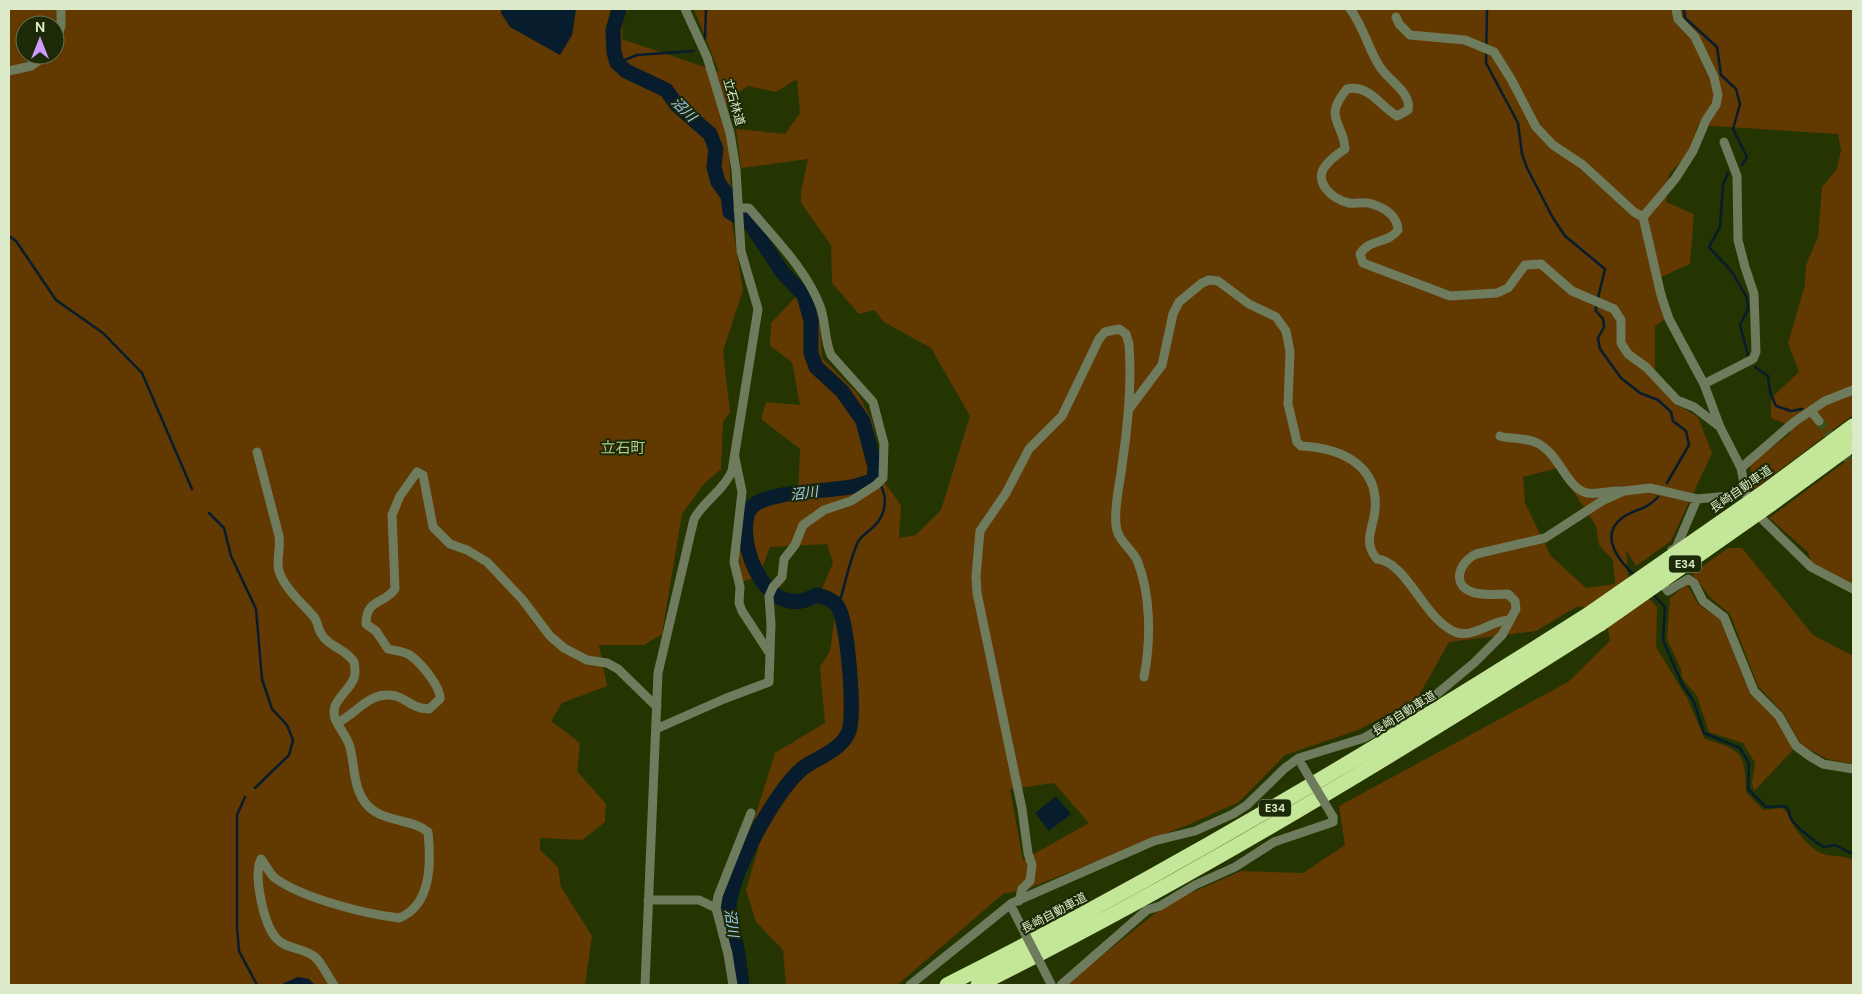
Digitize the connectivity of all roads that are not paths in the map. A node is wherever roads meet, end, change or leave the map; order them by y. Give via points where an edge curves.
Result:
1 (685, 9) edge
2 (1350, 9) edge
3 (1676, 9) edge
4 (1396, 17) dead end
5 (31, 65) edge
6 (9, 71) edge
7 (1724, 142) dead end
8 (738, 208) junction
9 (1643, 217) junction
10 (1704, 384) junction
11 (1853, 390) edge
12 (1129, 409) junction
13 (1811, 411) junction
14 (1819, 421) tunnel mouth
15 (1853, 426) edge
16 (1720, 427) junction
17 (1500, 436) dead end
18 (1853, 444) edge
19 (257, 452) dead end
20 (735, 458) junction
21 (1741, 468) junction
22 (1624, 491) junction
23 (1744, 491) junction
24 (1767, 498) junction
25 (1697, 499) junction
26 (1853, 589) edge
27 (1596, 618) junction
28 (1509, 620) junction
29 (768, 651) junction
30 (1144, 677) dead end
31 (657, 707) junction
32 (337, 723) junction
33 (656, 730) junction
34 (1301, 762) junction
35 (1853, 769) edge
36 (751, 813) dead end
37 (648, 900) junction
38 (1015, 905) junction
39 (716, 908) junction
40 (334, 985) edge
41 (645, 985) edge
42 (733, 985) edge
43 (910, 985) edge
44 (947, 985) edge
45 (978, 985) edge
46 (1051, 985) edge
47 (1061, 985) edge

1 - 8 street, 立石林道 via 707,57 730,133
2 - 16 street via 1379,66 1410,104 1408,110 1397,116 1361,88 1347,89 1337,103 1335,118 1345,148 1322,171 1326,191 1334,198 1349,203 1371,203 1387,211 1397,222 1398,230 1393,238 1369,244 1363,249 1360,254 1363,263 1450,296 1496,293 1508,288 1525,265 1542,264 1572,291 1614,309 1621,320 1621,342 1628,354 1642,363 1677,400 1694,407
3 - 9 street via 1678,19 1695,37 1714,77 1718,95 1693,151 1675,179
4 - 9 street via 1410,35 1465,40 1494,52 1536,127 1553,145 1583,165
5 - 6 street
7 - 10 street via 1737,176 1738,240 1754,294 1756,352 1754,359
8 - 20 street, 立石林道 via 741,251 758,309
8 - 29 street via 749,208 809,283 820,307 826,346 873,402 884,444 883,478 876,486 851,501 824,510 803,525 795,545 784,560 782,576 771,591
9 - 10 street via 1669,319
10 - 16 street
11 - 13 street via 1825,401
12 - 28 street via 1162,365 1173,314 1179,302 1202,283 1218,281 1249,304 1276,317 1286,331 1290,352 1288,404 1297,442 1301,446 1332,450 1351,459 1362,466 1370,479 1374,516 1368,537 1371,552 1396,568 1448,629 1460,634
12 - 30 street via 1116,521 1118,533 1136,560 1146,592 1148,658
12 - 38 street via 1129,344 1122,330 1113,329 1098,339 1065,411 1051,430 1029,449 1006,493 980,531 977,593 1032,865 1030,881 1022,889
13 - 14 street
13 - 21 street
15 - 24 highway, 長崎自動車道 / E34
16 - 21 street
17 - 22 street via 1527,439 1543,446 1554,454 1576,487 1585,492
18 - 24 highway, 長崎自動車道 / E34
19 - 32 street via 280,536 280,572 315,619 322,635 343,649 354,662 353,680 335,707
20 - 29 street via 742,492 734,562 740,587 739,603
20 - 31 street via 728,480 700,508 694,519 658,673
21 - 23 street
22 - 25 street via 1650,488
22 - 28 street via 1602,501 1545,538 1466,558 1460,571 1466,589 1475,593 1508,594 1515,600 1516,609
23 - 25 street
23 - 26 street via 1763,520 1811,567
24 - 27 highway, 長崎自動車道 / E34, bridge
25 - 35 street via 1676,548 1649,566 1668,591 1688,579 1703,602 1724,617 1754,691 1779,716 1796,746 1823,764
27 - 44 highway, 長崎自動車道 / E34 via 1264,815
27 - 45 highway, 長崎自動車道 / E34 via 1436,728 1271,827 1102,922
28 - 34 street via 1502,634 1474,663 1438,692 1364,738
29 - 33 street via 768,682
31 - 32 street via 618,668 586,660 564,648 487,562 450,544 433,527 426,482 417,472 400,496 392,515 395,589 392,595 372,604 366,624 376,631 388,649 412,656 438,686 440,699 429,709 411,706 400,697 388,694 376,696
31 - 33 street
32 - 40 street via 350,745 357,786 368,806 386,818 420,826 428,832 430,866 416,908 399,918 293,888 276,878 261,860 257,874 263,910 275,938 281,944 315,958
33 - 37 street
34 - 38 street via 1285,768 1233,814 1195,831 1154,841
34 - 47 street, bridge via 1334,822 1274,842 1235,867 1147,910
36 - 39 street
37 - 39 street via 699,900
37 - 41 street
38 - 43 street
38 - 46 street, bridge
39 - 42 street

